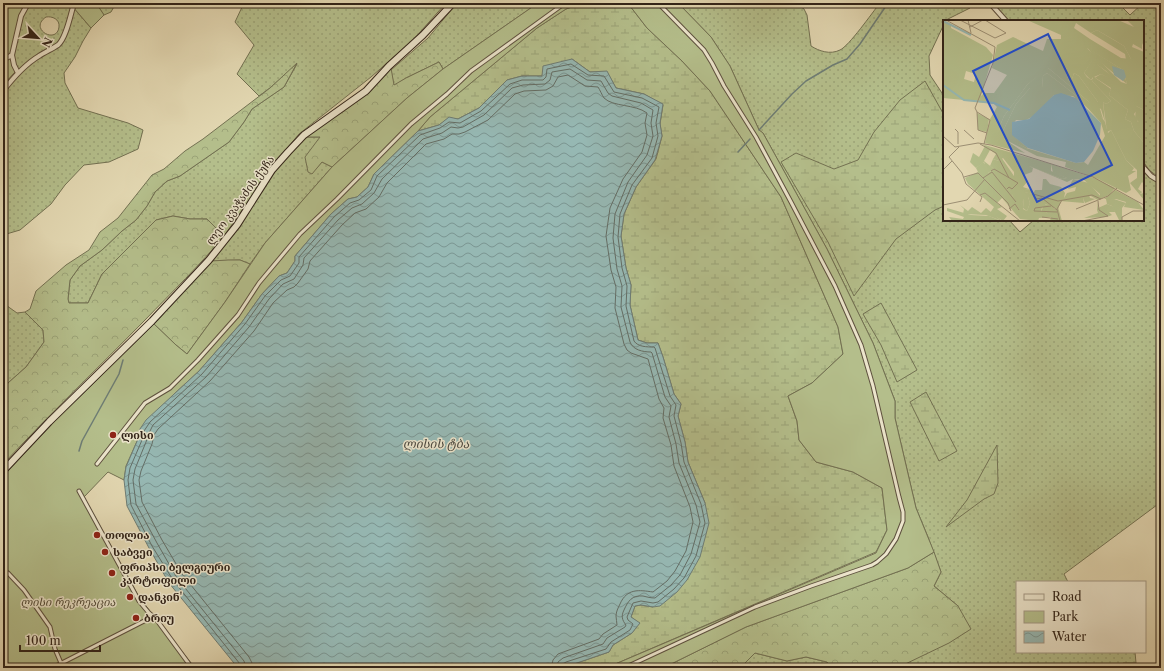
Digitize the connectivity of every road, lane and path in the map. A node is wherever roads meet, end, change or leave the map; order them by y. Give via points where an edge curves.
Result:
1 (32, 3) edge
2 (67, 3) edge
3 (453, 3) edge
4 (565, 3) edge
5 (658, 3) edge
6 (990, 3) edge
7 (1005, 20) edge
8 (12, 55) junction
9 (3, 60) edge
10 (18, 73) junction
11 (3, 91) edge
12 (1144, 168) edge
13 (1161, 182) edge
14 (97, 464) dead end
15 (3, 471) edge
16 (79, 491) dead end
17 (8, 573) dead end
18 (152, 617) junction
19 (61, 664) junction
20 (52, 668) edge
21 (192, 668) edge
22 (624, 668) edge

1 - 8 street via 27,5 21,16
2 - 10 street via 73,7 59,44 38,56
3 - 15 main road, ლეო კვაჭაძის ქუჩა via 366,91 304,135 272,170 237,225 209,260
4 - 14 street via 471,71 411,124 300,234 259,283 238,315 170,388 145,403
5 - 22 street via 704,50 756,137 837,292 859,340 873,386 902,506 903,521 896,539 886,554 872,565 755,607
6 - 7 street
8 - 9 street
8 - 10 street
10 - 11 street
12 - 13 street
16 - 18 street via 136,595
17 - 19 street via 24,590 50,627
18 - 19 street
18 - 21 street
19 - 20 street

